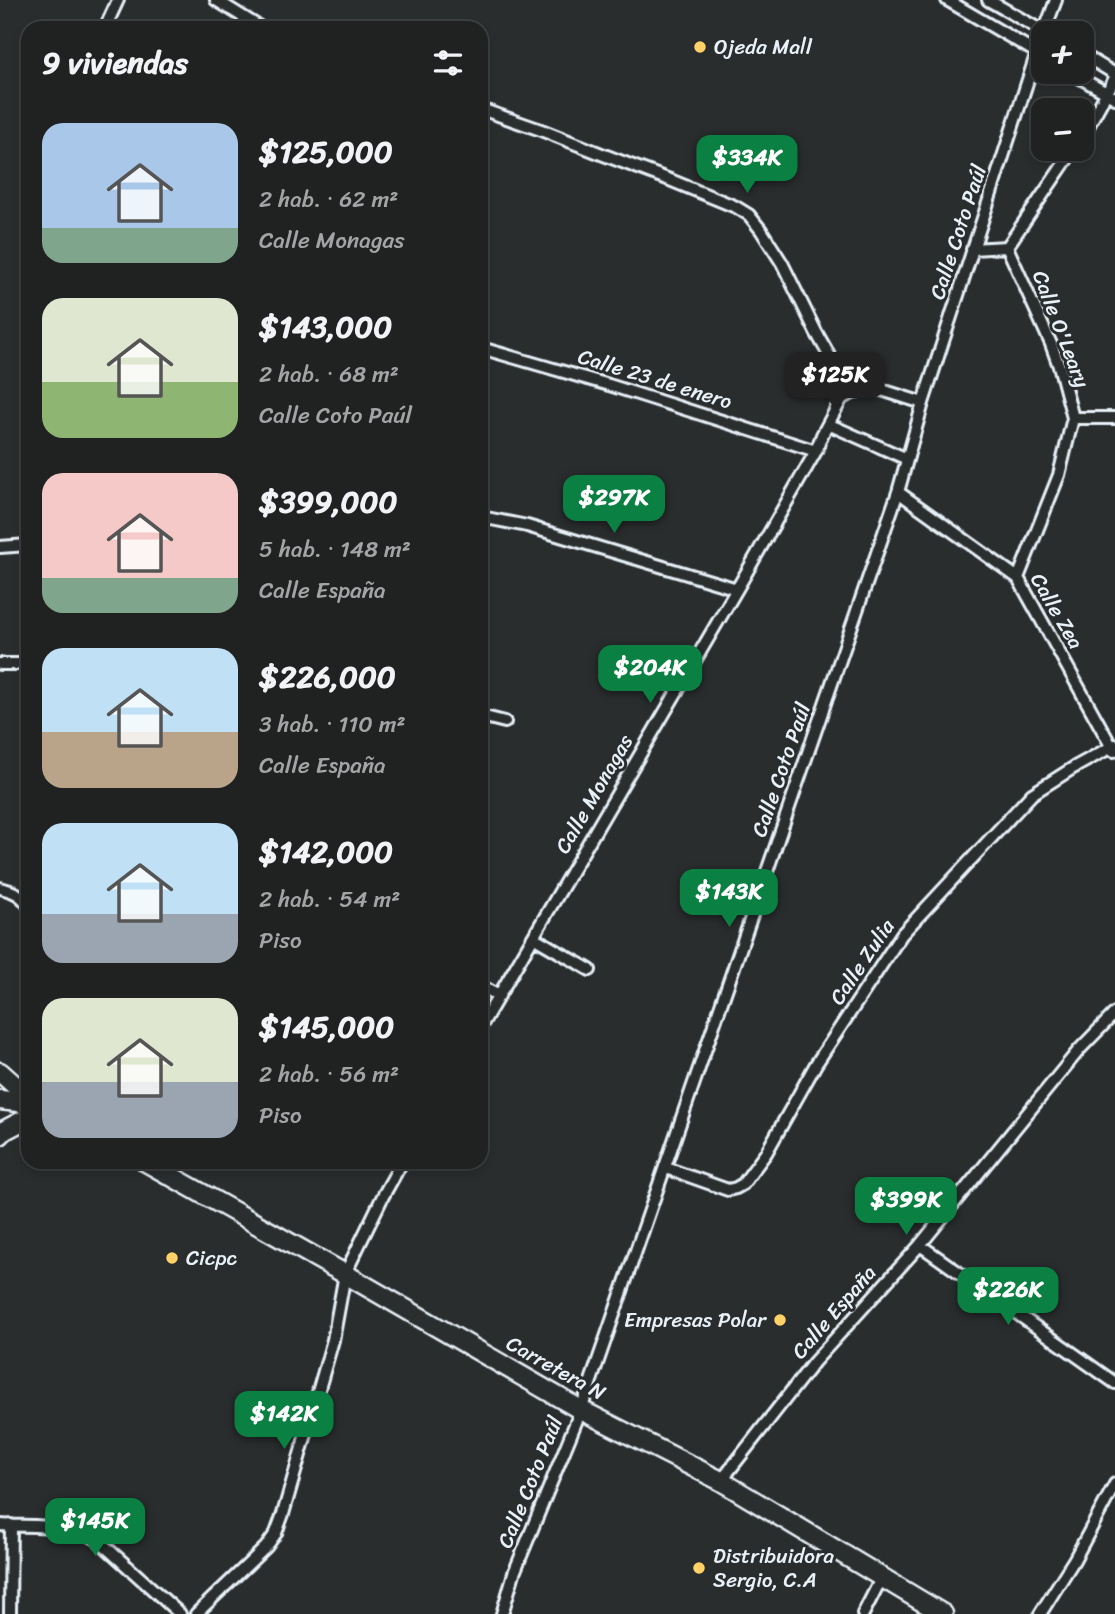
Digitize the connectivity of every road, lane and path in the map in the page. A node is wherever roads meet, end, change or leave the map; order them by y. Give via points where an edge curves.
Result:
1 (118, 0) edge
2 (216, 0) edge
3 (947, 0) edge
4 (988, 0) edge
5 (1056, 0) edge
6 (108, 21) edge
7 (250, 21) edge
8 (1049, 21) edge
9 (1031, 25) edge
10 (1031, 49) edge
11 (1094, 62) edge
12 (1115, 76) edge
13 (1031, 80) edge
14 (1091, 84) edge
15 (1111, 95) edge
16 (488, 111) edge
17 (1094, 120) edge
18 (1066, 161) edge
19 (1007, 247) junction
20 (972, 249) junction
21 (488, 350) edge
22 (836, 369) junction
23 (869, 386) junction
24 (842, 398) junction
25 (923, 403) junction
26 (1073, 418) junction
27 (1115, 418) edge
28 (828, 424) junction
29 (816, 451) junction
30 (907, 459) junction
31 (898, 492) junction
32 (488, 518) edge
33 (21, 546) edge
34 (0, 547) edge
35 (1018, 579) junction
36 (737, 589) junction
37 (0, 664) edge
38 (21, 664) edge
39 (488, 718) edge
40 (506, 722) dead end
41 (1114, 749) edge
42 (0, 887) edge
43 (21, 895) edge
44 (533, 937) junction
45 (590, 970) dead end
46 (488, 990) edge
47 (499, 996) junction
48 (1115, 1013) edge
49 (488, 1014) edge
50 (0, 1072) edge
51 (21, 1091) edge
52 (0, 1101) edge
53 (21, 1103) edge
54 (21, 1122) edge
55 (0, 1135) edge
56 (666, 1168) junction
57 (158, 1169) edge
58 (398, 1169) edge
59 (920, 1245) junction
60 (345, 1274) junction
61 (1115, 1383) edge
62 (581, 1409) junction
63 (721, 1481) junction
64 (1115, 1484) edge
65 (6, 1525) edge
66 (882, 1577) junction
67 (10, 1614) edge
68 (180, 1614) edge
69 (196, 1614) edge
70 (502, 1614) edge
71 (863, 1614) edge
72 (943, 1614) edge
73 (1040, 1614) edge

1 - 6 street
2 - 7 street
3 - 10 street
4 - 9 street
5 - 8 street
11 - 12 street
12 - 15 street
13 - 20 street, Calle Coto Paúl
14 - 15 street
15 - 17 street
16 - 22 street via 749,215 782,263
18 - 19 street
19 - 20 street
19 - 26 street, Calle O'Leary via 1051,344
20 - 25 street, Calle Coto Paúl
21 - 29 street, Calle 23 de enero
22 - 23 street
22 - 24 street
23 - 24 street
23 - 25 street
24 - 28 street, Calle Monagas
25 - 30 street, Calle Coto Paúl
26 - 27 street
26 - 35 street, Calle O'Leary via 1059,475
28 - 29 street, Calle Monagas
28 - 30 street
29 - 36 street, Calle Monagas
30 - 31 street, Calle Coto Paúl
31 - 35 street, Calle Zea
31 - 56 street, Calle Coto Paúl
32 - 36 street
33 - 34 street
35 - 41 street, Calle Zea
36 - 44 street, Calle Monagas
37 - 38 street
39 - 40 street
41 - 56 street, Calle Zulia via 1032,794 902,934 743,1184 728,1190
42 - 43 street
44 - 45 street
44 - 47 street, Calle Monagas
46 - 47 street
47 - 49 street, Calle Monagas
48 - 59 street, Calle España via 1079,1050
50 - 51 main road
52 - 53 main road
54 - 55 main road
56 - 62 street, Calle Coto Paúl
57 - 60 main road, Carretera N
58 - 60 street
59 - 61 street
59 - 63 street, Calle España via 814,1362
60 - 62 main road, Carretera N
60 - 69 street via 333,1340 276,1533
62 - 63 main road, Carretera N
62 - 70 street, Calle Coto Paúl via 514,1573
63 - 66 main road, Carretera N
64 - 73 street
65 - 67 street
65 - 68 street via 88,1533
66 - 71 street
66 - 72 main road, Carretera N

